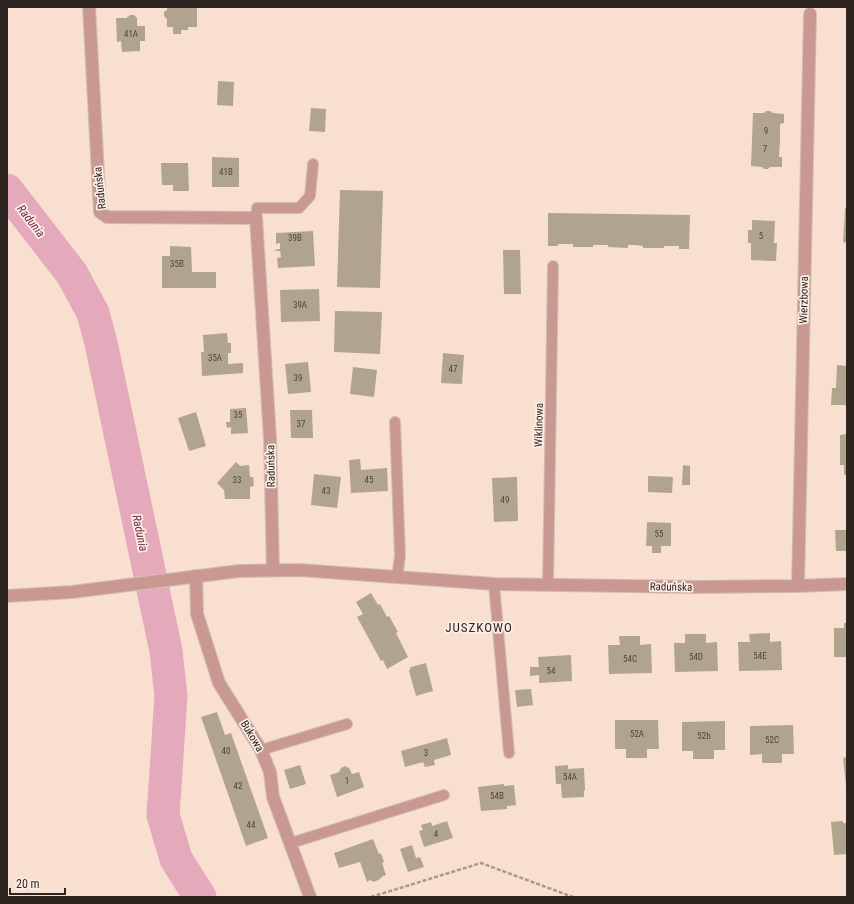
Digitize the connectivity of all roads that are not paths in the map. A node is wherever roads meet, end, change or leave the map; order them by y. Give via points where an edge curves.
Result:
1 (89, 7) edge
2 (810, 14) dead end
3 (313, 164) dead end
4 (256, 218) junction
5 (554, 266) dead end
6 (395, 422) dead end
7 (274, 570) junction
8 (196, 576) junction
9 (397, 578) junction
10 (494, 584) junction
11 (847, 584) edge
12 (548, 585) junction
13 (798, 586) junction
14 (7, 596) edge
15 (347, 724) dead end
16 (261, 750) junction
17 (509, 753) dead end
18 (444, 795) dead end
19 (291, 843) junction
20 (310, 897) edge

1 - 4 street, Raduńska via 100,212 107,217
2 - 13 street, Wierzbowa
3 - 4 lane via 310,196 299,208 257,208
4 - 7 street, Raduńska via 270,438
5 - 12 lane, Wiklinowa
6 - 9 lane via 400,556
7 - 8 street, Raduńska
7 - 9 street, Raduńska
8 - 14 street, Raduńska via 72,592
8 - 16 street, Bukowa via 198,614 219,683
9 - 10 street, Raduńska
10 - 12 street, Raduńska
10 - 17 lane
11 - 13 street, Raduńska
12 - 13 street, Raduńska
15 - 16 lane
16 - 19 street, Bukowa via 270,772 273,798
18 - 19 lane
19 - 20 street, Bukowa

